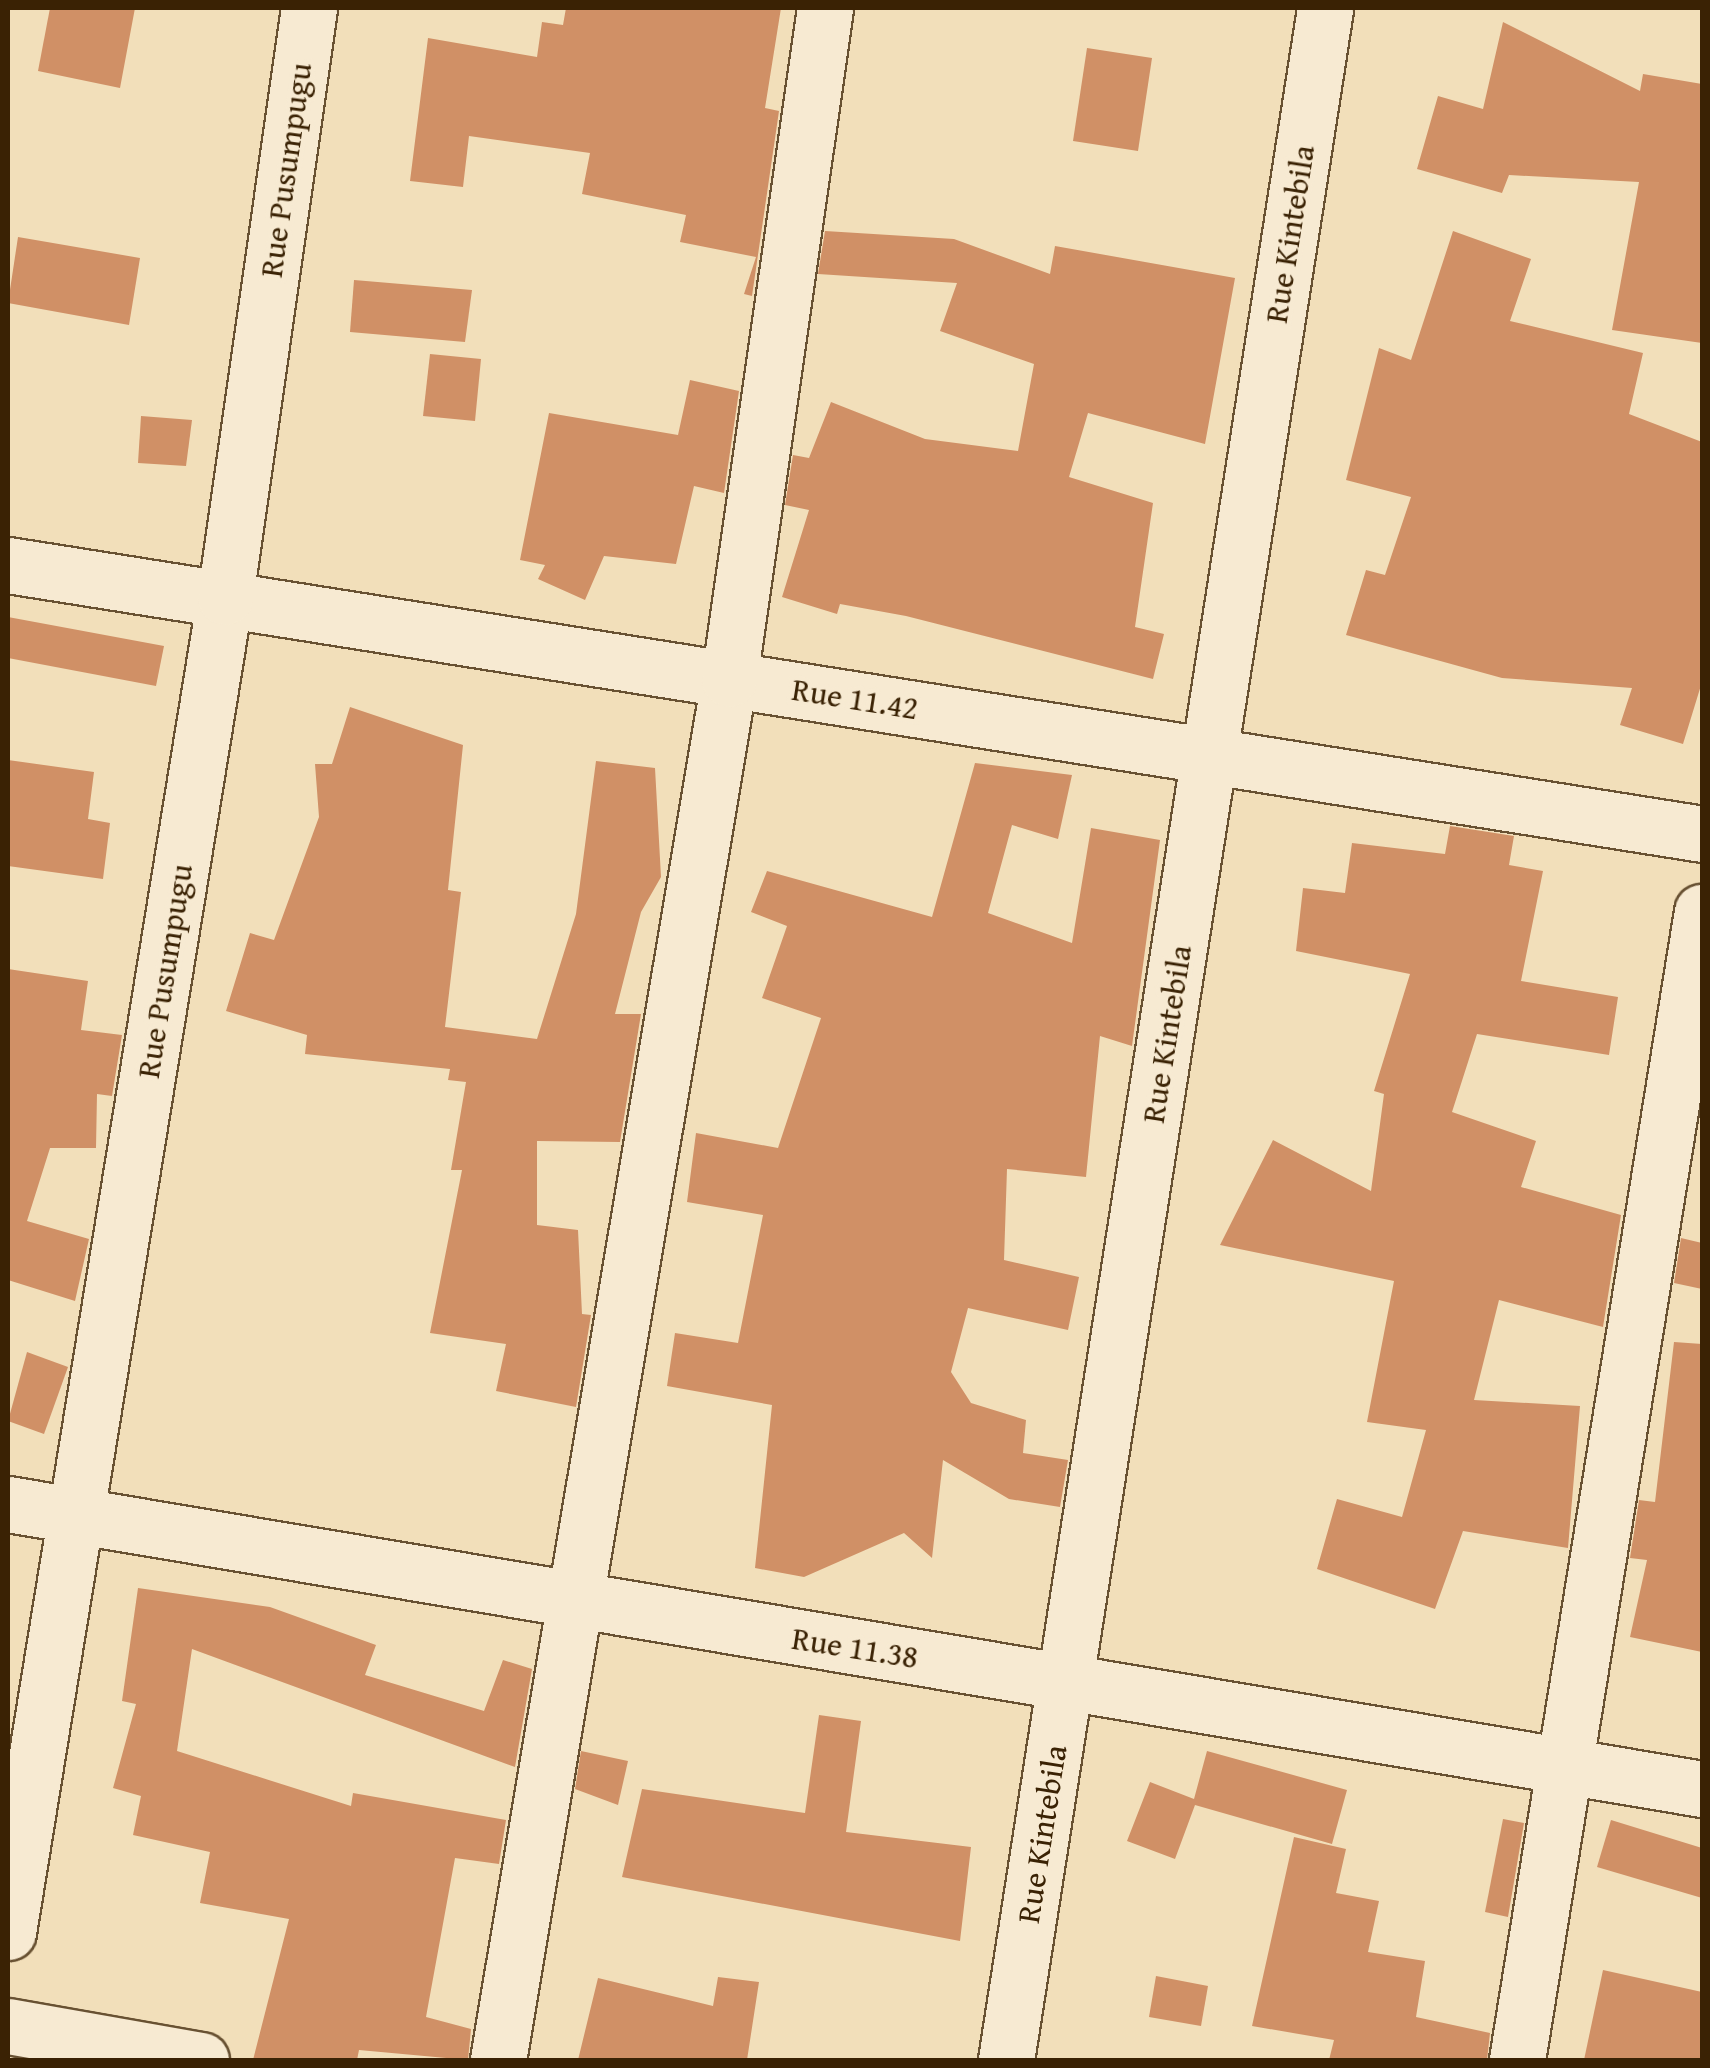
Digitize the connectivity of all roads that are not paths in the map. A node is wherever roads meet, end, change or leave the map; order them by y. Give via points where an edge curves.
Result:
1 (310, 8) edge
2 (826, 8) edge
3 (1325, 8) edge
4 (8, 565) edge
5 (225, 597) junction
6 (729, 679) junction
7 (1210, 753) junction
8 (1702, 834) edge
9 (1702, 912) edge
10 (8, 1504) edge
11 (76, 1516) junction
12 (574, 1604) junction
13 (1066, 1682) junction
14 (1564, 1764) junction
15 (1702, 1788) edge
16 (8, 1932) edge
17 (8, 2026) edge
18 (201, 2060) edge
19 (498, 2060) edge
20 (1006, 2060) edge
21 (1516, 2060) edge

1 - 5 street, Rue Pusumpugu
2 - 6 street
3 - 7 street, Rue Kintebila
4 - 5 street, Rue 11.42
5 - 6 street, Rue 11.42
5 - 11 street, Rue Pusumpugu
6 - 7 street, Rue 11.42
6 - 12 street
7 - 8 street, Rue 11.42
7 - 13 street, Rue Kintebila
9 - 14 street
10 - 11 street, Rue 11.38
11 - 12 street, Rue 11.38
11 - 16 street, Rue Pusumpugu
12 - 13 street, Rue 11.38
12 - 19 street
13 - 14 street, Rue 11.38
13 - 20 street, Rue Kintebila
14 - 15 street, Rue 11.38
14 - 21 street
17 - 18 street

